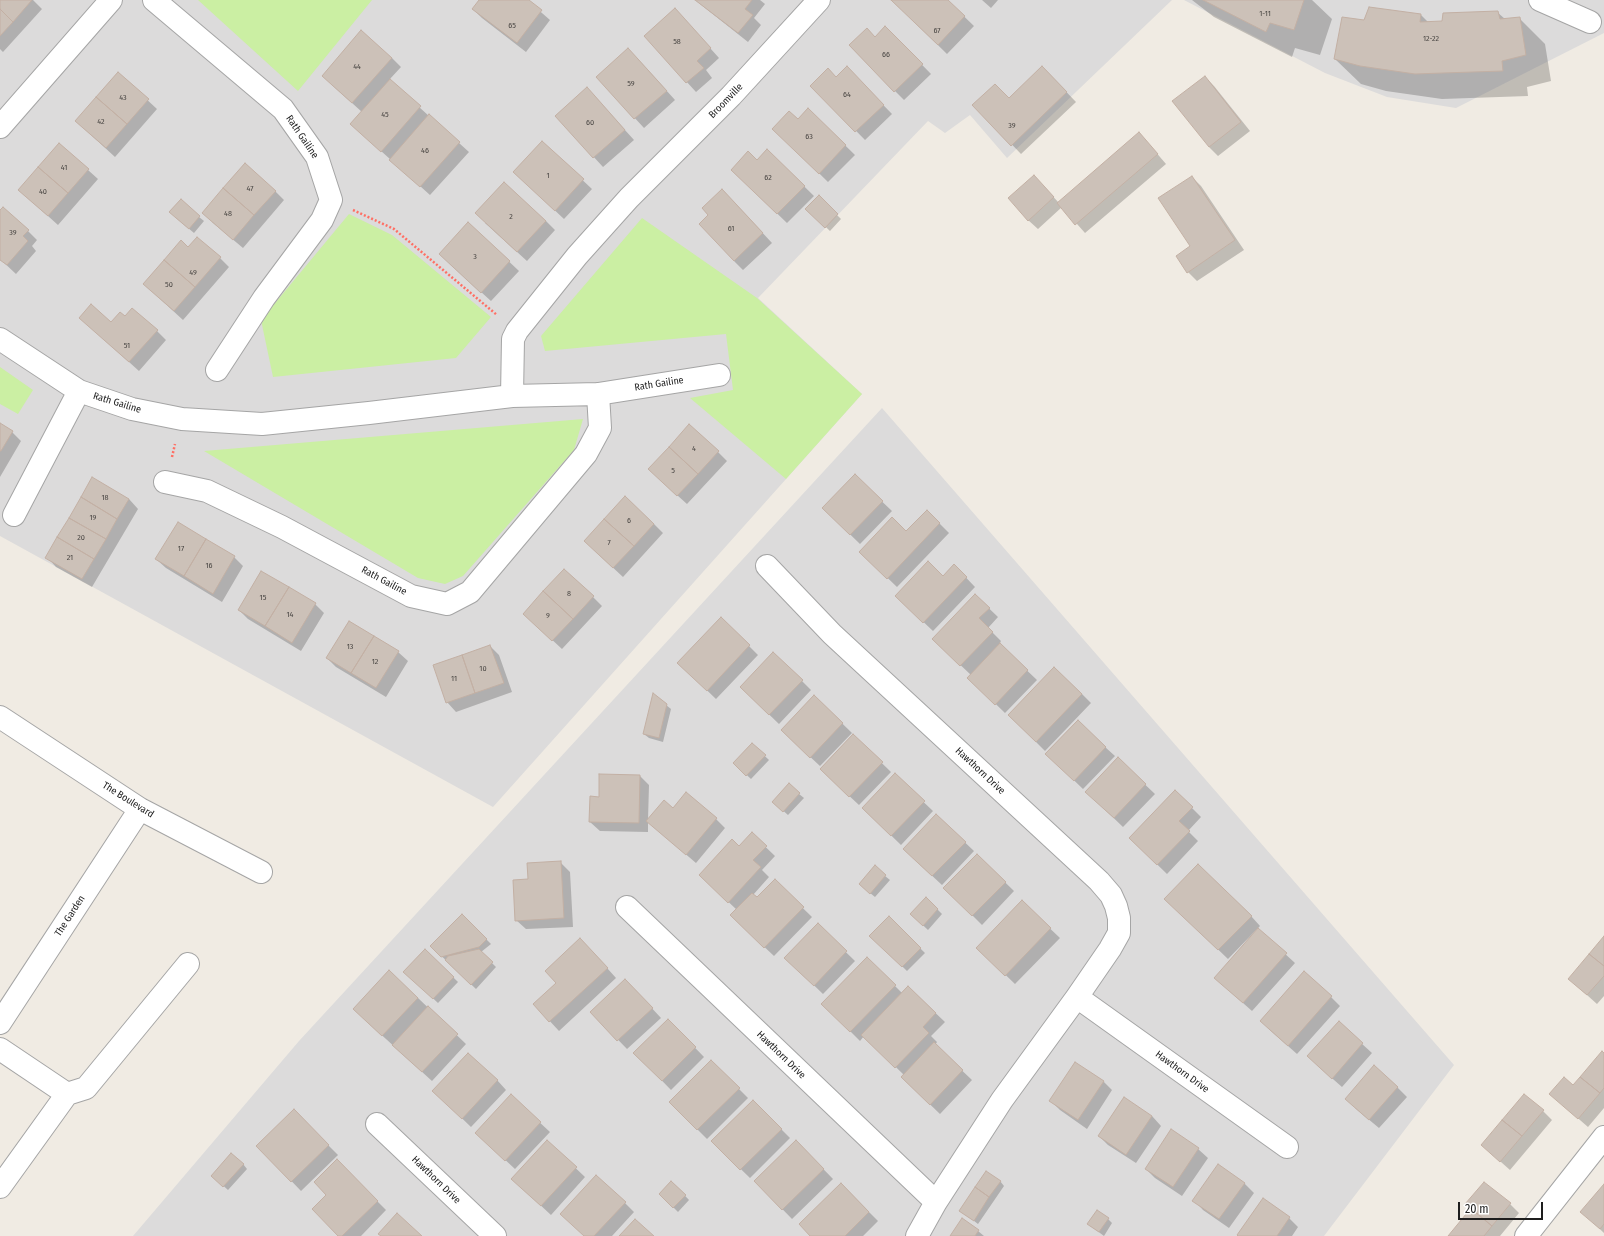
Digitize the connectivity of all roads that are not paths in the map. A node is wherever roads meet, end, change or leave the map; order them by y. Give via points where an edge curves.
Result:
1 (111, 0) edge
2 (154, 0) edge
3 (819, 0) edge
4 (1540, 0) edge
5 (1590, 22) dead end
6 (0, 127) edge
7 (0, 339) edge
8 (217, 370) dead end
9 (719, 375) dead end
10 (79, 391) junction
11 (598, 394) junction
12 (512, 396) junction
13 (165, 482) dead end
14 (14, 515) dead end
15 (767, 566) dead end
16 (0, 717) edge
17 (140, 809) junction
18 (261, 872) dead end
19 (627, 907) dead end
20 (188, 964) dead end
21 (1077, 997) junction
22 (0, 1023) edge
23 (0, 1049) edge
24 (67, 1094) junction
25 (377, 1124) dead end
26 (1604, 1138) edge
27 (1287, 1147) dead end
28 (0, 1186) edge
29 (936, 1202) junction
30 (495, 1236) edge
31 (917, 1236) edge
32 (1526, 1236) edge

1 - 6 street
2 - 8 street, Rath Gailine via 283,109 317,157 331,200 322,220 264,298
3 - 12 street, Broomville via 731,96 629,198 577,256 517,331 513,339
4 - 5 street
7 - 10 street, Rath Gailine
9 - 11 street, Rath Gailine
10 - 12 street, Rath Gailine via 132,409 182,419 262,424
10 - 14 street
11 - 12 street, Rath Gailine
11 - 13 street, Rath Gailine via 600,428 586,454 470,592 447,604 411,596 282,527 207,491
15 - 21 street, Hawthorn Drive via 832,634 1099,881 1111,895 1116,906 1119,933
16 - 17 street, The Boulevard
17 - 18 street, The Boulevard
17 - 22 street, The Garden
19 - 29 street, Hawthorn Drive
20 - 24 street via 86,1088
21 - 27 street, Hawthorn Drive
21 - 29 street, Hawthorn Drive via 1002,1100
23 - 24 street
24 - 28 street
25 - 30 street, Hawthorn Drive
26 - 32 street
29 - 31 street, Hawthorn Drive

